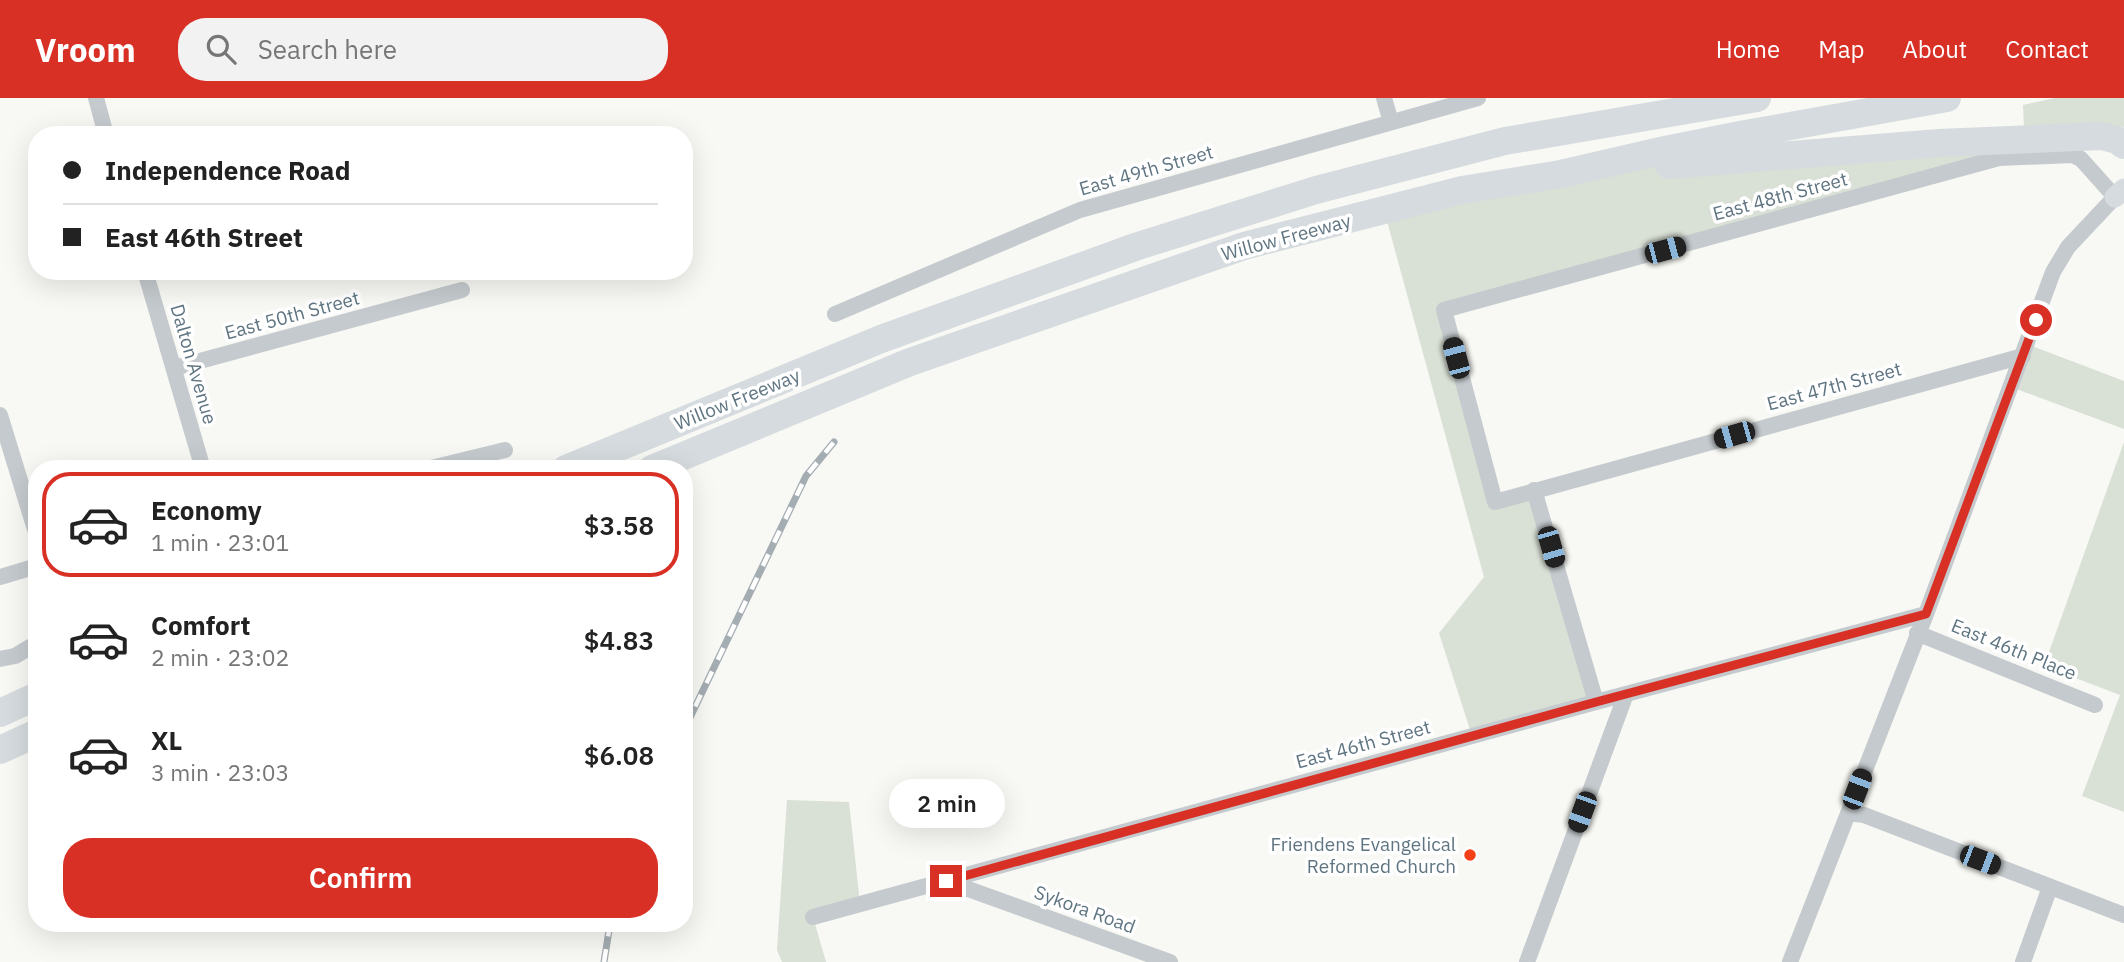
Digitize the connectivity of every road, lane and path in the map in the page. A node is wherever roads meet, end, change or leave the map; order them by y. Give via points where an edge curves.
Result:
1 (96, 98) edge
2 (1384, 98) edge
3 (1478, 98) edge
4 (1757, 98) edge
5 (1947, 98) edge
6 (1726, 102) edge
7 (1391, 122) junction
8 (104, 126) edge
9 (2124, 145) edge
10 (1561, 174) junction
11 (2119, 193) edge
12 (148, 280) edge
13 (462, 290) dead end
14 (835, 314) dead end
15 (2022, 356) junction
16 (174, 368) junction
17 (0, 415) edge
18 (505, 450) dead end
19 (200, 460) edge
20 (464, 460) edge
21 (586, 460) edge
22 (674, 460) edge
23 (1534, 490) junction
24 (1494, 502) joint
25 (28, 507) edge
26 (28, 569) edge
27 (0, 577) edge
28 (1926, 614) junction
29 (1917, 634) junction
30 (28, 648) edge
31 (0, 659) edge
32 (1626, 694) junction
33 (28, 700) edge
34 (1596, 702) junction
35 (2095, 705) dead end
36 (0, 713) edge
37 (28, 737) edge
38 (0, 750) edge
39 (1848, 813) junction
40 (946, 881) junction
41 (2050, 887) junction
42 (2124, 915) edge
43 (813, 917) dead end
44 (1170, 962) edge
45 (1527, 962) edge
46 (1790, 962) edge
47 (2023, 962) edge

1 - 8 street
2 - 7 street
3 - 7 street, East 49th Street
4 - 6 highway, Willow Freeway
5 - 10 highway, Willow Freeway via 1665,149
6 - 21 highway, Willow Freeway via 1505,141 1316,190 1138,246 881,339
7 - 14 street, East 49th Street via 1080,210
9 - 10 highway via 2102,136 1997,139
10 - 22 highway, Willow Freeway via 1462,190 1244,246 911,362
11 - 15 street via 2068,247 2053,272
11 - 24 street, East 48th Street via 2073,155 1999,158 1444,310
12 - 16 street, Dalton Avenue
13 - 16 street, East 50th Street
15 - 23 street, East 47th Street
15 - 28 street
16 - 19 street, Dalton Avenue
17 - 25 street
18 - 20 street
23 - 24 street, East 47th Street
23 - 34 street
26 - 27 street
28 - 29 street
28 - 32 street, East 46th Street
29 - 35 street, East 46th Place
29 - 39 street
30 - 31 street
32 - 34 street, East 46th Street
32 - 45 street
33 - 36 highway
34 - 40 street, East 46th Street
37 - 38 highway
39 - 41 street via 1864,815
39 - 46 street
40 - 43 street, East 46th Street
40 - 44 street, Sykora Road
41 - 42 street
41 - 47 street

